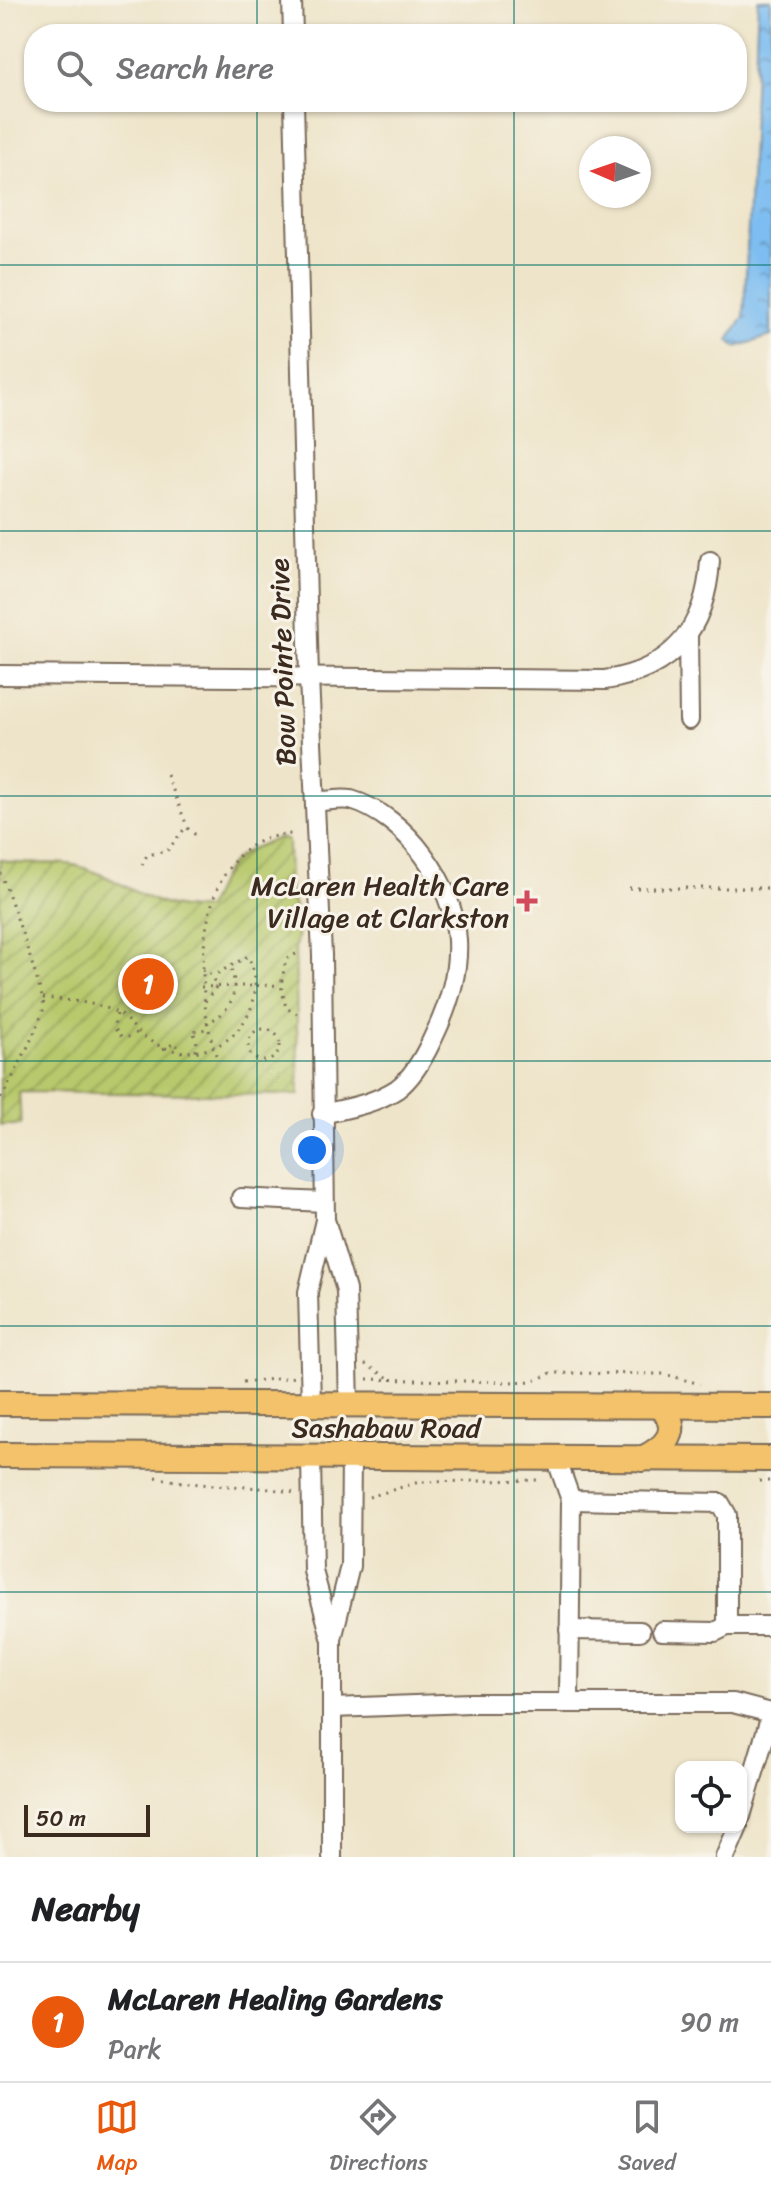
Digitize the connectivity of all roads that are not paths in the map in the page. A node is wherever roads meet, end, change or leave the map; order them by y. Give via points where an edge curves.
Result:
1 (292, 0) edge
2 (293, 24) edge
3 (294, 112) edge
4 (710, 561) dead end
5 (688, 636) junction
6 (0, 675) edge
7 (309, 678) junction
8 (689, 720) dead end
9 (315, 802) junction
10 (322, 1114) junction
11 (241, 1198) dead end
12 (325, 1211) junction
13 (0, 1403) edge
14 (28, 1403) junction
15 (311, 1404) junction
16 (349, 1404) junction
17 (661, 1406) junction
18 (771, 1406) edge
19 (0, 1414) edge
20 (0, 1455) edge
21 (311, 1457) junction
22 (351, 1457) junction
23 (642, 1459) junction
24 (771, 1459) edge
25 (560, 1469) junction
26 (571, 1500) junction
27 (727, 1626) junction
28 (771, 1626) edge
29 (569, 1630) junction
30 (640, 1631) dead end
31 (662, 1631) dead end
32 (332, 1639) junction
33 (569, 1703) junction
34 (332, 1708) junction
35 (771, 1714) edge
36 (747, 1796) edge
37 (735, 1833) edge
38 (332, 1857) edge
39 (725, 1857) edge

1 - 2 street
3 - 7 street, Bow Pointe Drive
4 - 5 street via 705,600
5 - 7 street via 659,662 631,676 605,680
5 - 8 street
6 - 7 street
7 - 9 street, Bow Pointe Drive
9 - 10 street, Bow Pointe Drive
9 - 10 street via 348,799 400,831 436,874 457,940 450,999 412,1074 382,1097
10 - 12 street, Bow Pointe Drive
11 - 12 street
12 - 15 street, Bow Pointe Drive via 308,1292
12 - 16 street, Bow Pointe Drive via 346,1290
13 - 14 main road, Sashabaw Road
14 - 15 main road, Sashabaw Road
14 - 19 main road
15 - 16 main road, Sashabaw Road
16 - 17 main road, Sashabaw Road
17 - 18 main road, Sashabaw Road
17 - 23 main road via 670,1418 670,1437
20 - 21 main road, Sashabaw Road
21 - 22 main road, Sashabaw Road
21 - 32 street via 313,1571
22 - 25 main road, Sashabaw Road
22 - 32 street via 350,1566
23 - 24 main road, Sashabaw Road
23 - 25 main road, Sashabaw Road
25 - 26 street
26 - 27 street via 720,1503 727,1515
26 - 29 street
27 - 28 street
27 - 31 street via 715,1632
29 - 30 street
29 - 33 street
32 - 34 street
33 - 34 street
33 - 35 street via 733,1703
34 - 38 street
35 - 36 street
37 - 39 street

